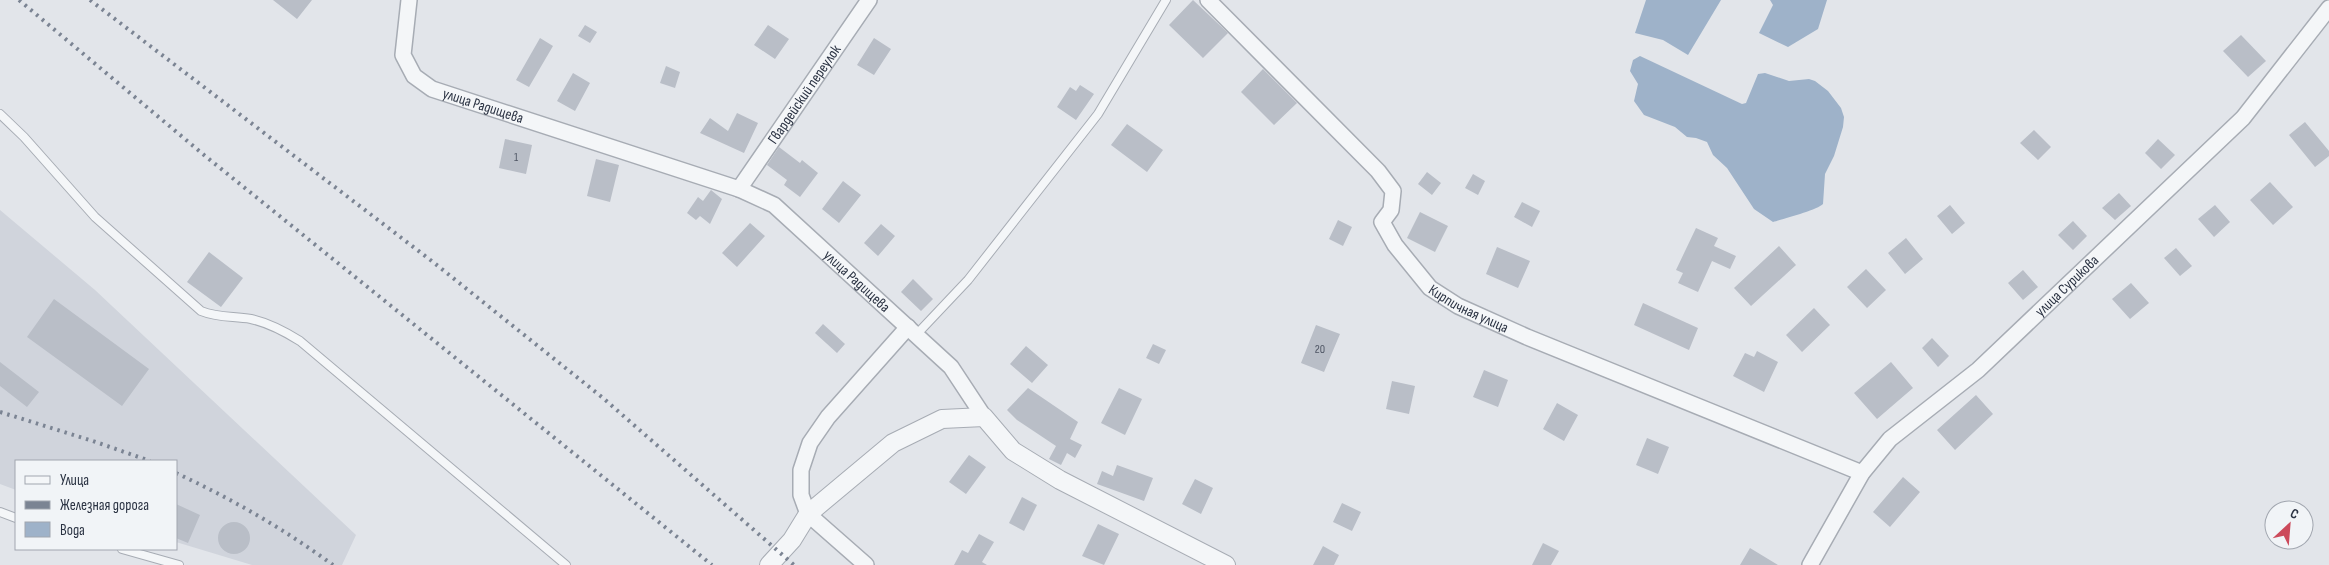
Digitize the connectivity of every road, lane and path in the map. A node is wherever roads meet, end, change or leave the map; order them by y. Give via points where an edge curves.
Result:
1 (409, 0) edge
2 (869, 0) edge
3 (1166, 0) edge
4 (1208, 0) edge
5 (2329, 8) edge
6 (0, 114) edge
7 (739, 189) junction
8 (912, 331) junction
9 (984, 417) junction
10 (1862, 473) junction
11 (0, 512) edge
12 (808, 514) junction
13 (15, 518) edge
14 (126, 550) edge
15 (179, 565) edge
16 (566, 565) edge
17 (769, 565) edge
18 (866, 565) edge
19 (1226, 565) edge
20 (1810, 565) edge

1 - 7 street, улица Радищева via 403,56 414,76 432,89
2 - 7 street, Гвардейский переулок
3 - 8 lane via 1098,114 968,280
4 - 10 street, Кирпичная улица via 1378,171 1392,191 1391,210 1382,222 1385,230 1430,288 1458,306 1527,337
5 - 10 street, улица Сурикова via 2243,118 1978,370 1890,439
6 - 16 lane via 95,216 201,311 277,327 300,341
7 - 8 street, улица Радищева via 774,205
8 - 9 street, улица Радищева via 951,368
8 - 12 street via 828,417 810,443 802,470 801,494
9 - 12 street via 942,418 893,443
9 - 19 street, улица Радищева via 1014,451 1060,480
10 - 20 street, улица Сурикова
11 - 13 lane
12 - 17 street via 792,540
12 - 18 street
14 - 15 lane

